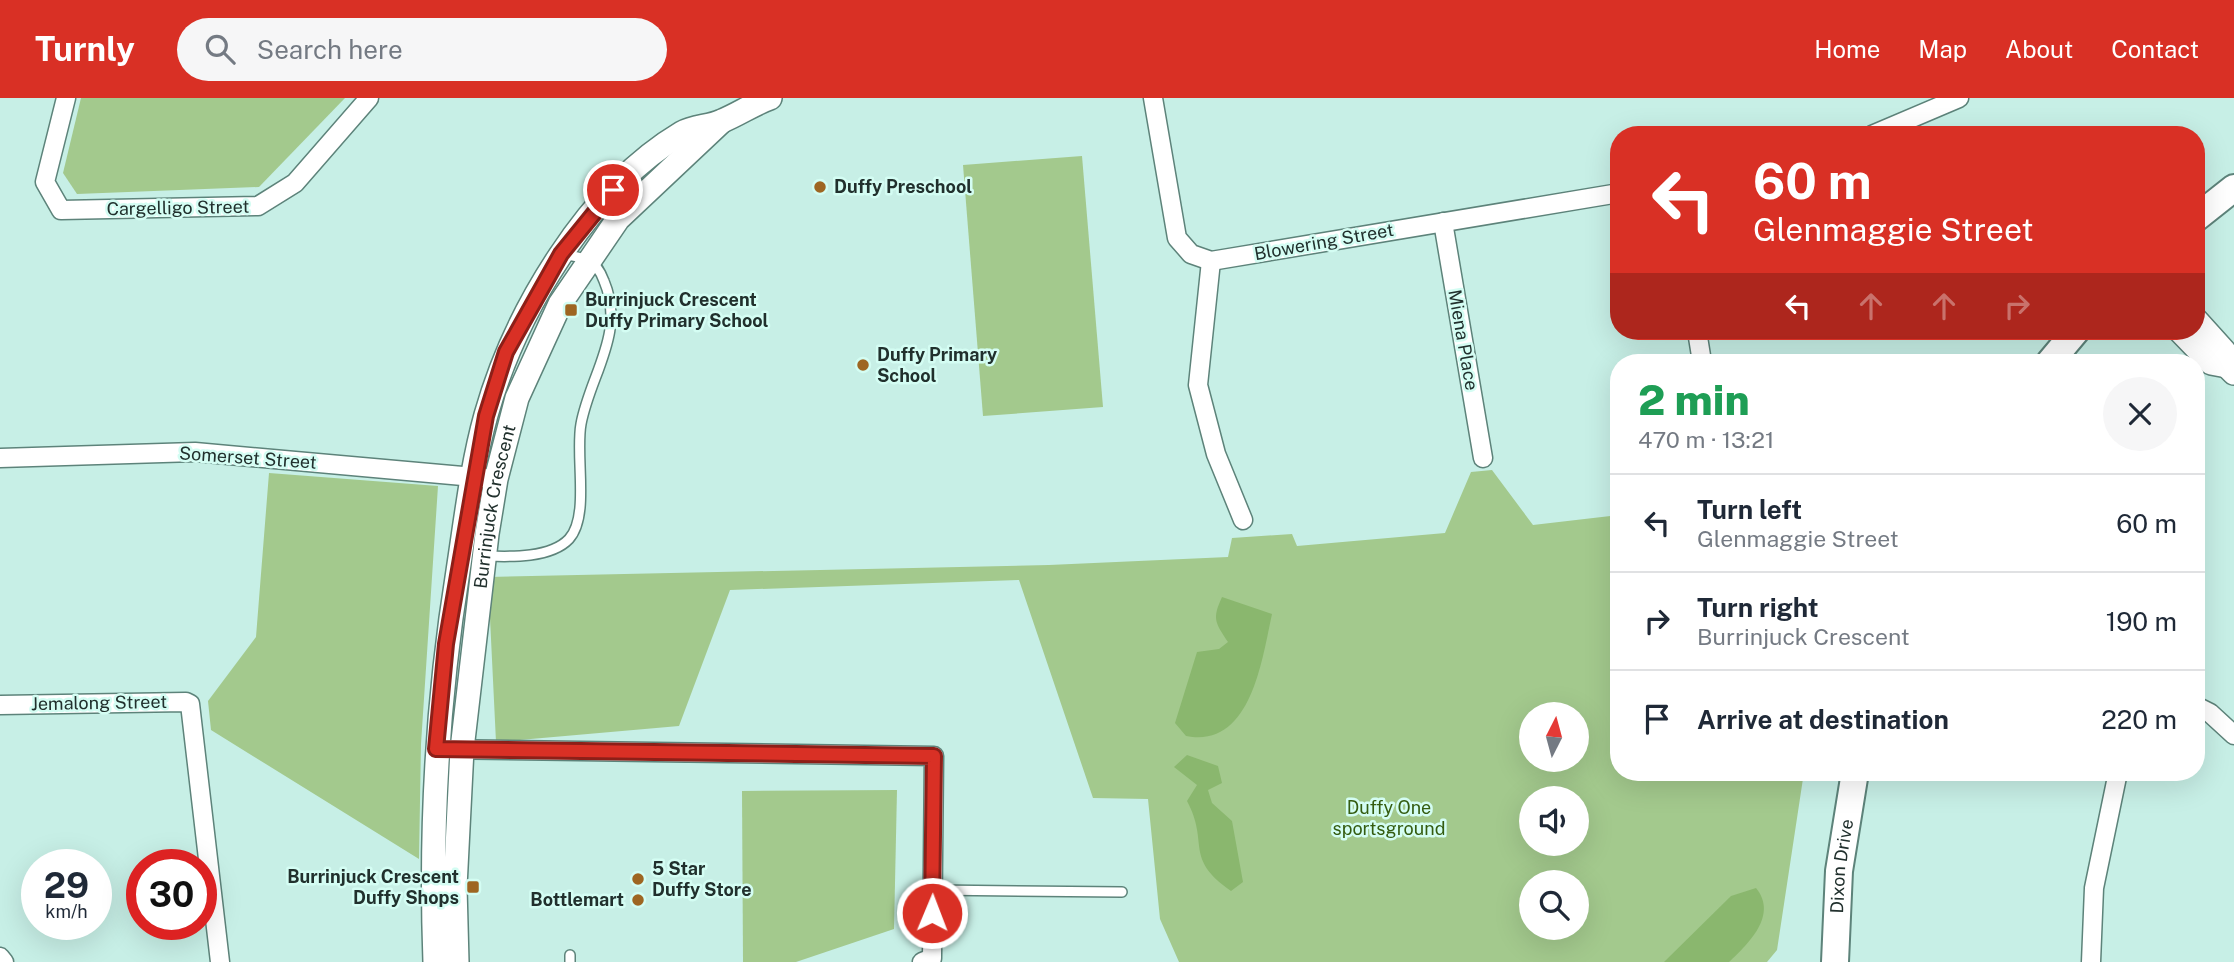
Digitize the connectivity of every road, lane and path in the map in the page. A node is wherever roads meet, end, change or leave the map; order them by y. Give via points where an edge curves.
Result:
1 (66, 98) edge
2 (369, 98) edge
3 (1153, 98) edge
4 (1959, 98) edge
5 (761, 99) edge
6 (721, 122) junction
7 (1893, 126) edge
8 (2234, 188) edge
9 (1610, 194) edge
10 (2205, 211) edge
11 (1443, 222) junction
12 (561, 254) junction
13 (590, 261) junction
14 (1211, 261) junction
15 (2205, 330) edge
16 (2068, 340) edge
17 (2189, 340) edge
18 (2057, 354) edge
19 (2202, 354) edge
20 (2205, 357) edge
21 (2231, 370) edge
22 (0, 458) edge
23 (1483, 458) dead end
24 (473, 477) junction
25 (496, 479) junction
26 (1243, 520) dead end
27 (474, 544) junction
28 (0, 705) edge
29 (2205, 710) edge
30 (2234, 735) edge
31 (436, 749) junction
32 (462, 750) junction
33 (1854, 781) edge
34 (2116, 781) edge
35 (933, 890) junction
36 (1122, 892) dead end
37 (0, 957) edge
38 (4, 962) edge
39 (220, 962) edge
40 (435, 962) edge
41 (457, 962) edge
42 (922, 962) edge
43 (1835, 962) edge
44 (2091, 962) edge

1 - 2 street, Cargelligo Street via 46,182 61,210 258,206 295,183
3 - 14 street via 1177,239 1191,254
4 - 7 street
5 - 6 street, Burrinjuck Crescent
6 - 12 street, Burrinjuck Crescent via 683,132 628,175
6 - 13 street, Burrinjuck Crescent via 618,219
8 - 10 main road
9 - 11 street, Blowering Street
11 - 14 street, Blowering Street
11 - 23 street, Miena Place
12 - 13 lane
12 - 24 street, Burrinjuck Crescent via 506,352
13 - 25 street, Burrinjuck Crescent via 561,304 517,398
13 - 27 lane via 607,287 611,334 581,422 579,520 569,540 543,553
14 - 26 street via 1198,385 1216,454
15 - 21 street via 2224,351
16 - 18 main road
17 - 19 street
20 - 21 street
22 - 24 street, Somerset Street via 195,452
24 - 25 street, Somerset Street
24 - 27 street, Burrinjuck Crescent
25 - 27 street, Burrinjuck Crescent
27 - 31 street, Burrinjuck Crescent via 446,644
27 - 32 street, Burrinjuck Crescent
28 - 39 street, Jemalong Street via 190,704
29 - 30 street
31 - 32 street
31 - 40 street, Burrinjuck Crescent
32 - 35 street via 934,756
32 - 41 street, Burrinjuck Crescent via 455,887
33 - 43 main road, Dixon Drive via 1839,872
34 - 44 street via 2094,888
35 - 36 lane
35 - 42 street via 932,958
37 - 38 street

